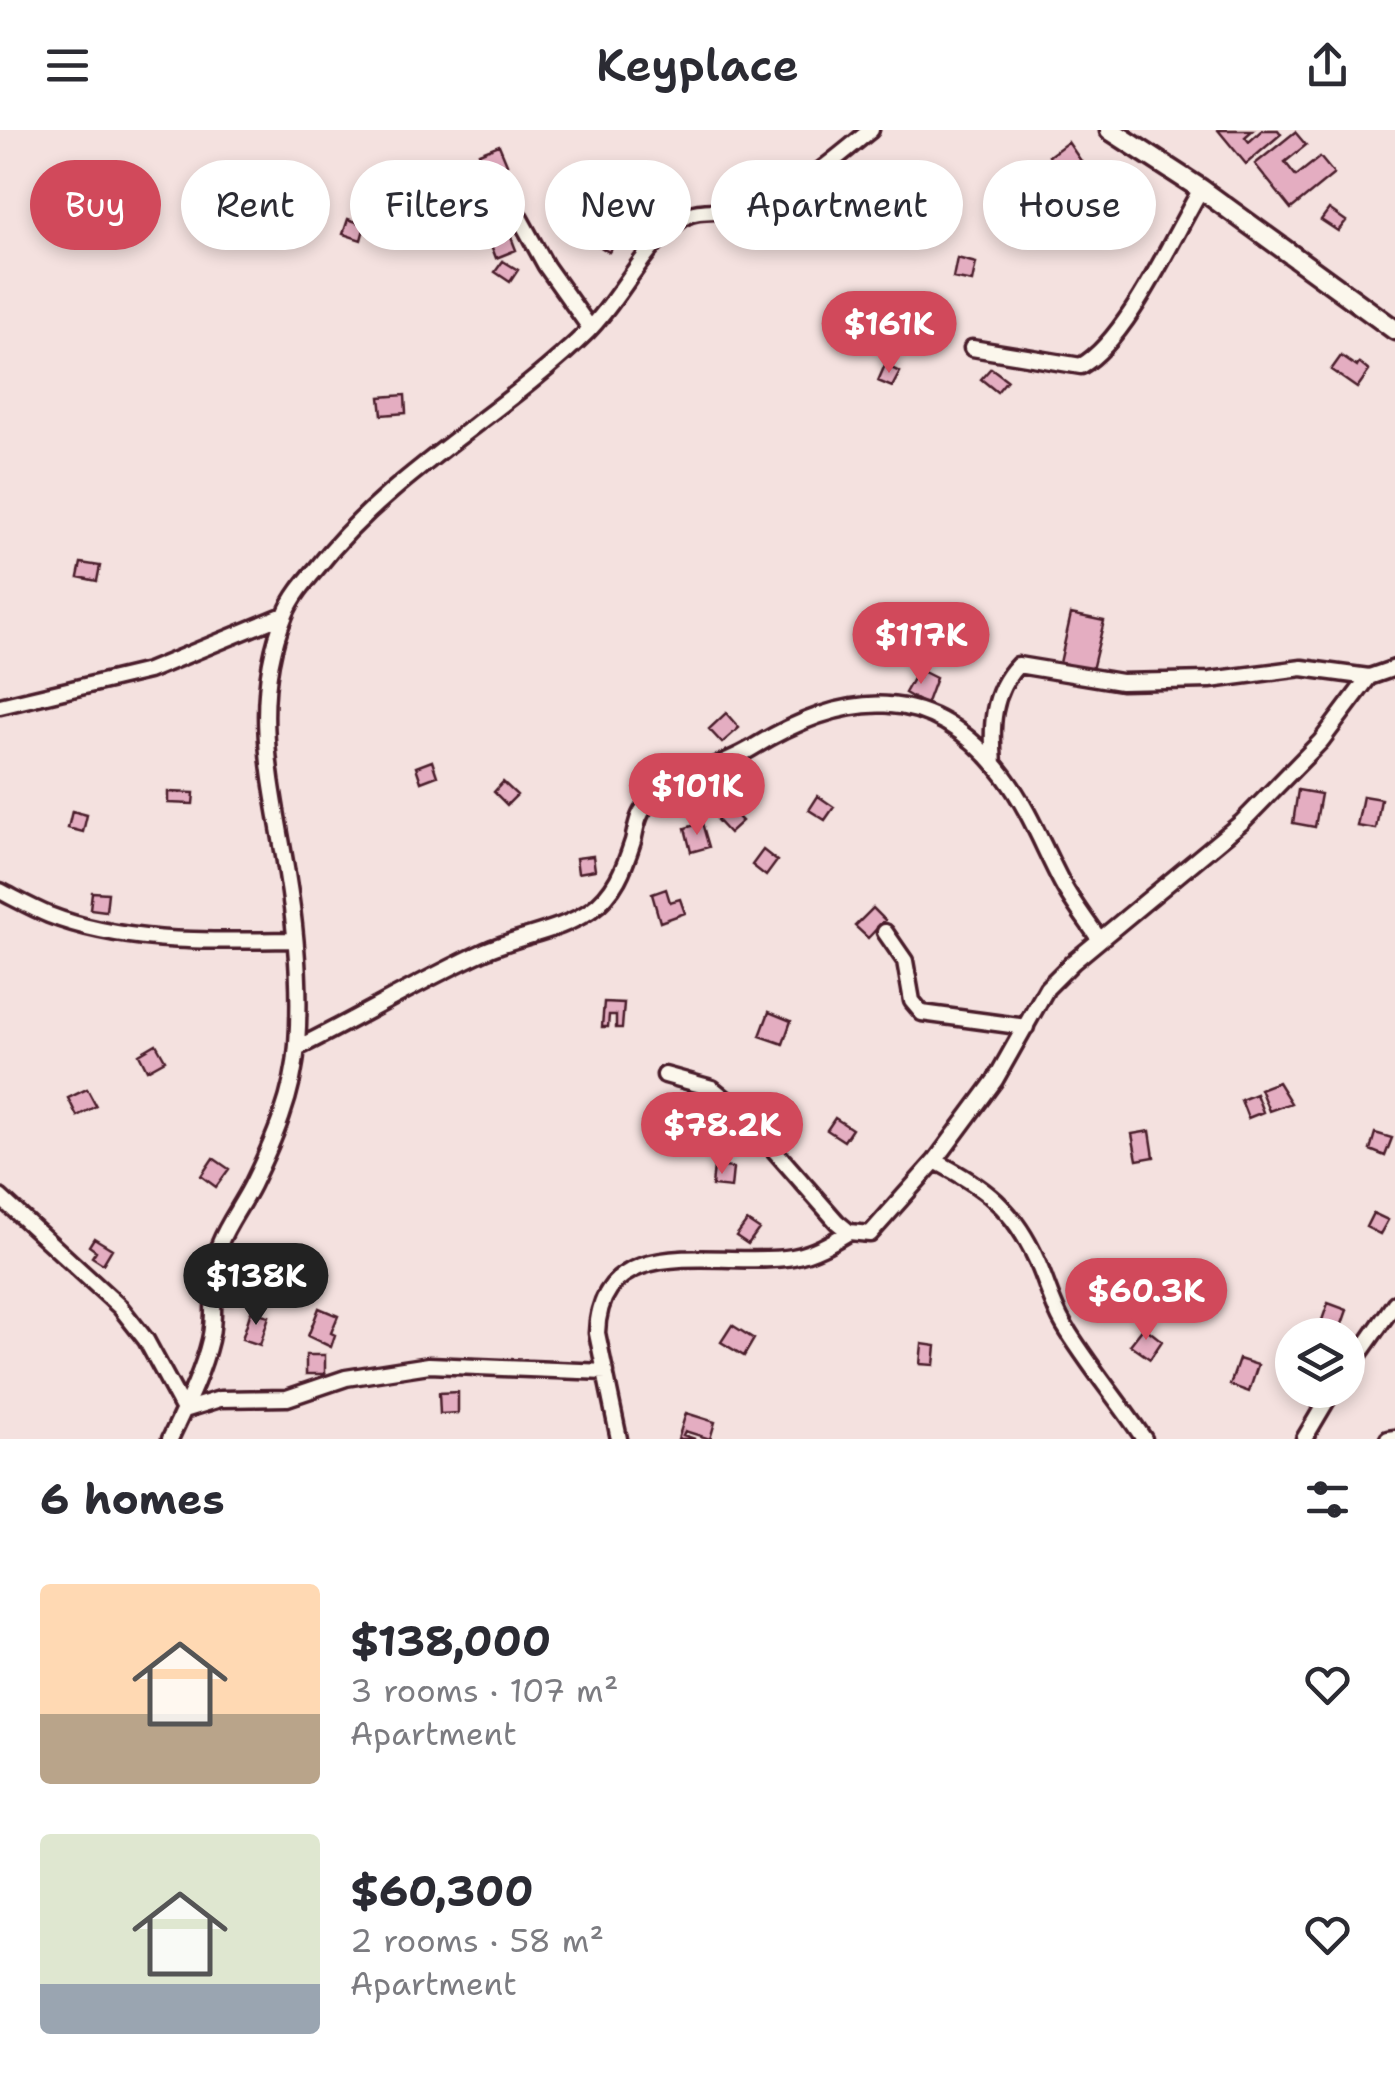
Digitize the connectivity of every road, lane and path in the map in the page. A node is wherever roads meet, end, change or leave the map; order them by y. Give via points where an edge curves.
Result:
1 (871, 130) edge
2 (1110, 130) edge
3 (1201, 190) junction
4 (525, 228) edge
5 (590, 328) junction
6 (1395, 330) edge
7 (972, 348) dead end
8 (284, 615) junction
9 (1395, 668) edge
10 (1368, 678) junction
11 (0, 706) edge
12 (994, 765) junction
13 (0, 891) edge
14 (885, 932) dead end
15 (294, 940) junction
16 (1099, 940) junction
17 (1026, 1027) junction
18 (297, 1048) junction
19 (665, 1074) dead end
20 (935, 1161) junction
21 (0, 1198) edge
22 (849, 1232) junction
23 (1395, 1303) edge
24 (1365, 1346) edge
25 (606, 1372) junction
26 (1322, 1408) edge
27 (184, 1410) junction
28 (170, 1439) edge
29 (619, 1439) edge
30 (1144, 1439) edge
31 (1304, 1439) edge

1 - 5 street via 785,192 733,210 686,215 640,261
2 - 3 street
3 - 6 street
3 - 7 street via 1123,326 1096,358 1081,366
4 - 5 street
5 - 8 street via 374,503
8 - 11 street via 148,671
8 - 15 street via 267,692 264,744
9 - 10 street
10 - 12 street via 1302,668 1120,682 1018,665 1002,685 992,718
10 - 16 street via 1321,741 1242,822
12 - 16 street
12 - 18 street via 949,724 902,705 851,704 790,725 646,806 622,874 590,911 484,951
13 - 15 street via 51,916 125,934
14 - 17 street via 905,961 912,1001 922,1014
15 - 18 street
16 - 17 street via 1047,988
17 - 20 street
18 - 27 street via 274,1138 220,1242 210,1339
19 - 22 street via 712,1088 739,1110
20 - 22 street via 877,1230
20 - 30 street via 988,1191 1021,1229 1054,1309
21 - 27 street via 120,1308 146,1340
22 - 25 street via 791,1257 659,1259 630,1269 614,1282 598,1318
23 - 24 street
25 - 27 street via 428,1365 346,1378 287,1398 220,1399
25 - 29 street
26 - 31 street
27 - 28 street

